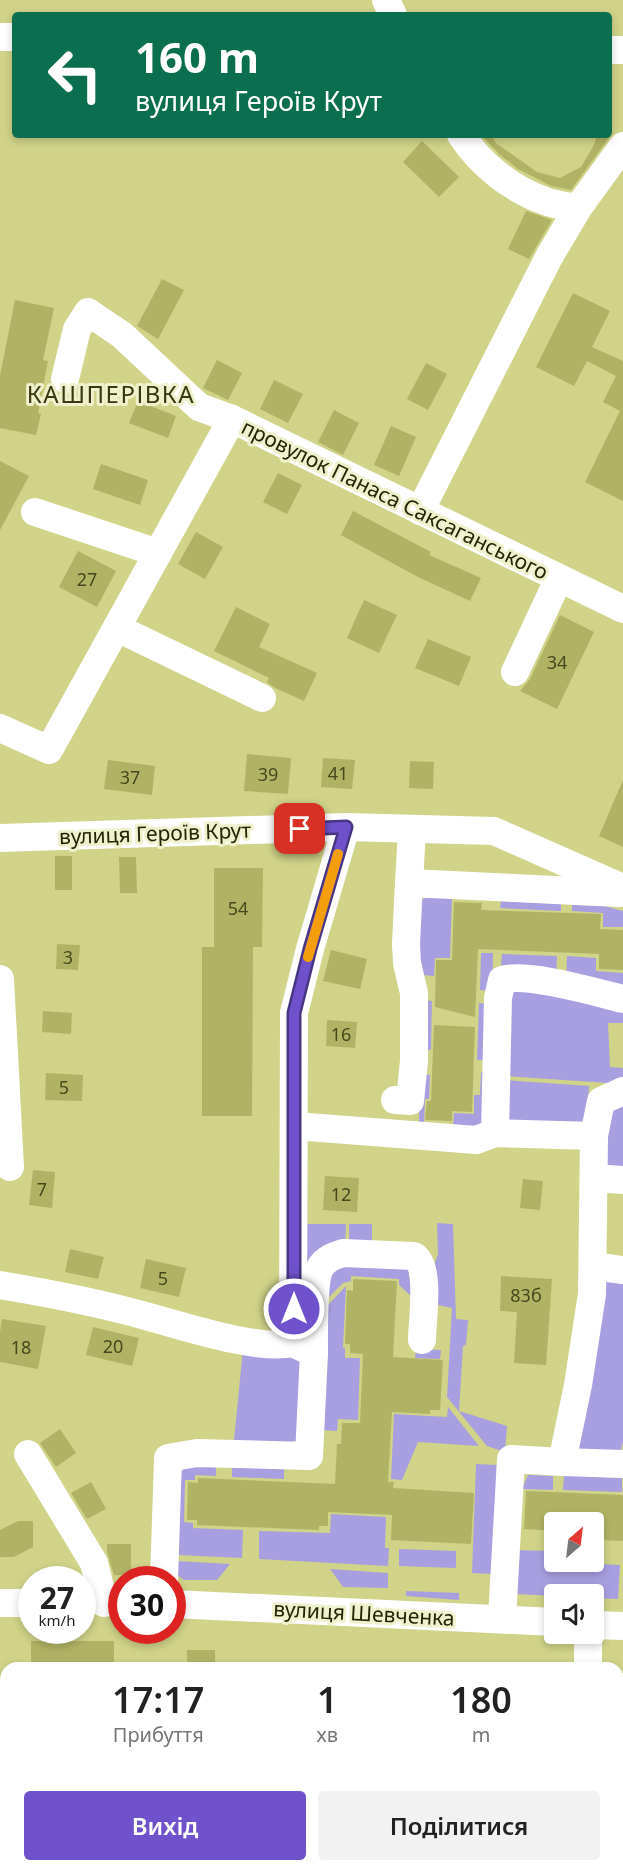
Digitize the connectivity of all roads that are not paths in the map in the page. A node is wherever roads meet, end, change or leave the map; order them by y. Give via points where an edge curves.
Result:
1 (462, 138) edge
2 (623, 146) edge
3 (578, 208) junction
4 (65, 379) dead end
5 (232, 419) junction
6 (420, 511) junction
7 (35, 512) dead end
8 (158, 553) junction
9 (559, 578) junction
10 (623, 609) edge
11 (117, 628) junction
12 (515, 672) dead end
13 (262, 698) dead end
14 (0, 728) edge
15 (346, 827) junction
16 (412, 830) junction
17 (0, 838) edge
18 (409, 883) junction
19 (623, 888) edge
20 (623, 893) edge
21 (0, 979) edge
22 (623, 999) edge
23 (623, 1091) edge
24 (394, 1100) dead end
25 (295, 1126) junction
26 (495, 1133) junction
27 (594, 1136) junction
28 (10, 1167) dead end
29 (594, 1178) junction
30 (623, 1180) edge
31 (593, 1266) junction
32 (623, 1270) edge
33 (0, 1285) edge
34 (422, 1340) dead end
35 (303, 1348) junction
36 (28, 1454) dead end
37 (562, 1462) junction
38 (623, 1464) edge
39 (164, 1566) edge
40 (0, 1603) edge
41 (18, 1603) edge
42 (103, 1603) edge
43 (186, 1605) edge
44 (502, 1619) junction
45 (544, 1621) edge
46 (604, 1625) edge
47 (623, 1626) edge
48 (588, 1644) edge
49 (588, 1662) edge

1 - 3 street via 501,179 546,201
2 - 3 street
3 - 6 street
4 - 5 street via 77,329 88,312 122,335 199,407
5 - 6 street, провулок Панаса Саксаганського
5 - 8 street, провулок Панаса Саксаганського
6 - 9 street, провулок Панаса Саксаганського
7 - 8 street
8 - 11 street, провулок Панаса Саксаганського
9 - 10 street, провулок Панаса Саксаганського
9 - 12 street
11 - 13 street
11 - 14 street, провулок Панаса Саксаганського via 49,750
15 - 16 street, вулиця Героїв Крут
15 - 17 street, вулиця Героїв Крут
15 - 25 street via 294,1013
16 - 18 street
16 - 19 street, вулиця Героїв Крут via 494,831
18 - 20 street
18 - 24 street via 406,944 414,993 414,1060 410,1101
21 - 28 street
22 - 26 street via 552,982 502,980 498,998
23 - 27 street via 601,1101
25 - 26 street via 476,1140
25 - 35 street
26 - 27 street
27 - 29 street
29 - 30 street
29 - 31 street
31 - 32 street
31 - 37 street via 578,1385
33 - 35 street via 123,1310 235,1339
34 - 35 street via 424,1274 419,1260 414,1256 343,1253 325,1262 317,1275
35 - 39 street via 309,1456 196,1453 168,1458
36 - 42 street via 94,1563
37 - 38 street
37 - 44 street via 511,1459
40 - 41 street
43 - 44 street, вулиця Шевченка
44 - 45 street, вулиця Шевченка
46 - 47 street
48 - 49 street

